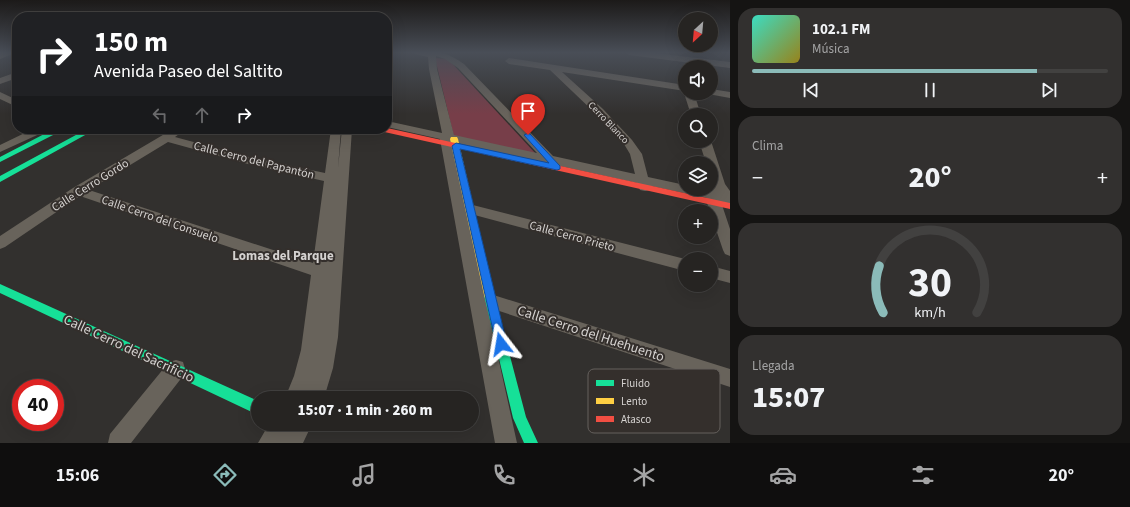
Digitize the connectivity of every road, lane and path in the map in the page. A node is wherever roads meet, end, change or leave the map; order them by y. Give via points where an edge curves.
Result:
1 (434, 73) edge
2 (467, 73) edge
3 (558, 73) edge
4 (579, 73) edge
5 (12, 77) edge
6 (0, 81) edge
7 (678, 87) edge
8 (718, 93) edge
9 (0, 95) edge
10 (730, 95) edge
11 (12, 101) edge
12 (392, 125) edge
13 (392, 131) edge
14 (32, 134) edge
15 (46, 134) edge
16 (83, 134) edge
17 (173, 134) edge
18 (336, 134) edge
19 (347, 134) edge
20 (166, 138) junction
21 (450, 141) junction
22 (5, 148) edge
23 (0, 160) edge
24 (554, 163) junction
25 (0, 172) edge
26 (0, 179) edge
27 (336, 180) junction
28 (645, 183) junction
29 (678, 188) edge
30 (678, 188) edge
31 (78, 191) junction
32 (718, 195) edge
33 (716, 196) edge
34 (730, 201) edge
35 (464, 208) junction
36 (0, 243) edge
37 (730, 250) edge
38 (678, 264) edge
39 (318, 272) junction
40 (718, 274) edge
41 (334, 276) junction
42 (730, 277) edge
43 (0, 288) edge
44 (483, 298) junction
45 (176, 369) junction
46 (702, 369) edge
47 (720, 375) edge
48 (730, 378) edge
49 (298, 391) edge
50 (316, 391) edge
51 (251, 405) edge
52 (289, 431) edge
53 (118, 442) edge
54 (268, 443) edge
55 (506, 443) edge
56 (531, 443) edge

1 - 21 street
2 - 24 street
3 - 28 street, Cerro Blanco via 628,142 636,154
4 - 7 street
5 - 6 street
8 - 10 street
9 - 11 street
12 - 21 street
13 - 21 street
14 - 22 street
15 - 22 street
16 - 26 street
17 - 20 street, Calle Cerro Gordo
18 - 27 street
19 - 27 street
20 - 27 street, Calle Cerro del Papantón
20 - 31 street, Calle Cerro Gordo
21 - 24 street
21 - 35 street
22 - 23 street
22 - 25 street via 15,158
24 - 28 street
27 - 39 street
27 - 41 street
28 - 29 street
28 - 30 street
31 - 36 street, Calle Cerro Gordo
31 - 39 street, Calle Cerro del Consuelo
32 - 34 street
33 - 37 street
35 - 38 street, Calle Cerro Prieto
35 - 44 street
39 - 41 street, Calle Cerro del Consuelo
39 - 49 street via 310,350
40 - 42 street
41 - 50 street via 329,343
43 - 45 street, Calle Cerro del Sacrificio
44 - 46 street, Calle Cerro del Huehuento
44 - 55 street
44 - 56 street via 520,418
45 - 51 street, Calle Cerro del Sacrificio
45 - 53 street
47 - 48 street, Calle Cerro del Huehuento
52 - 54 street

